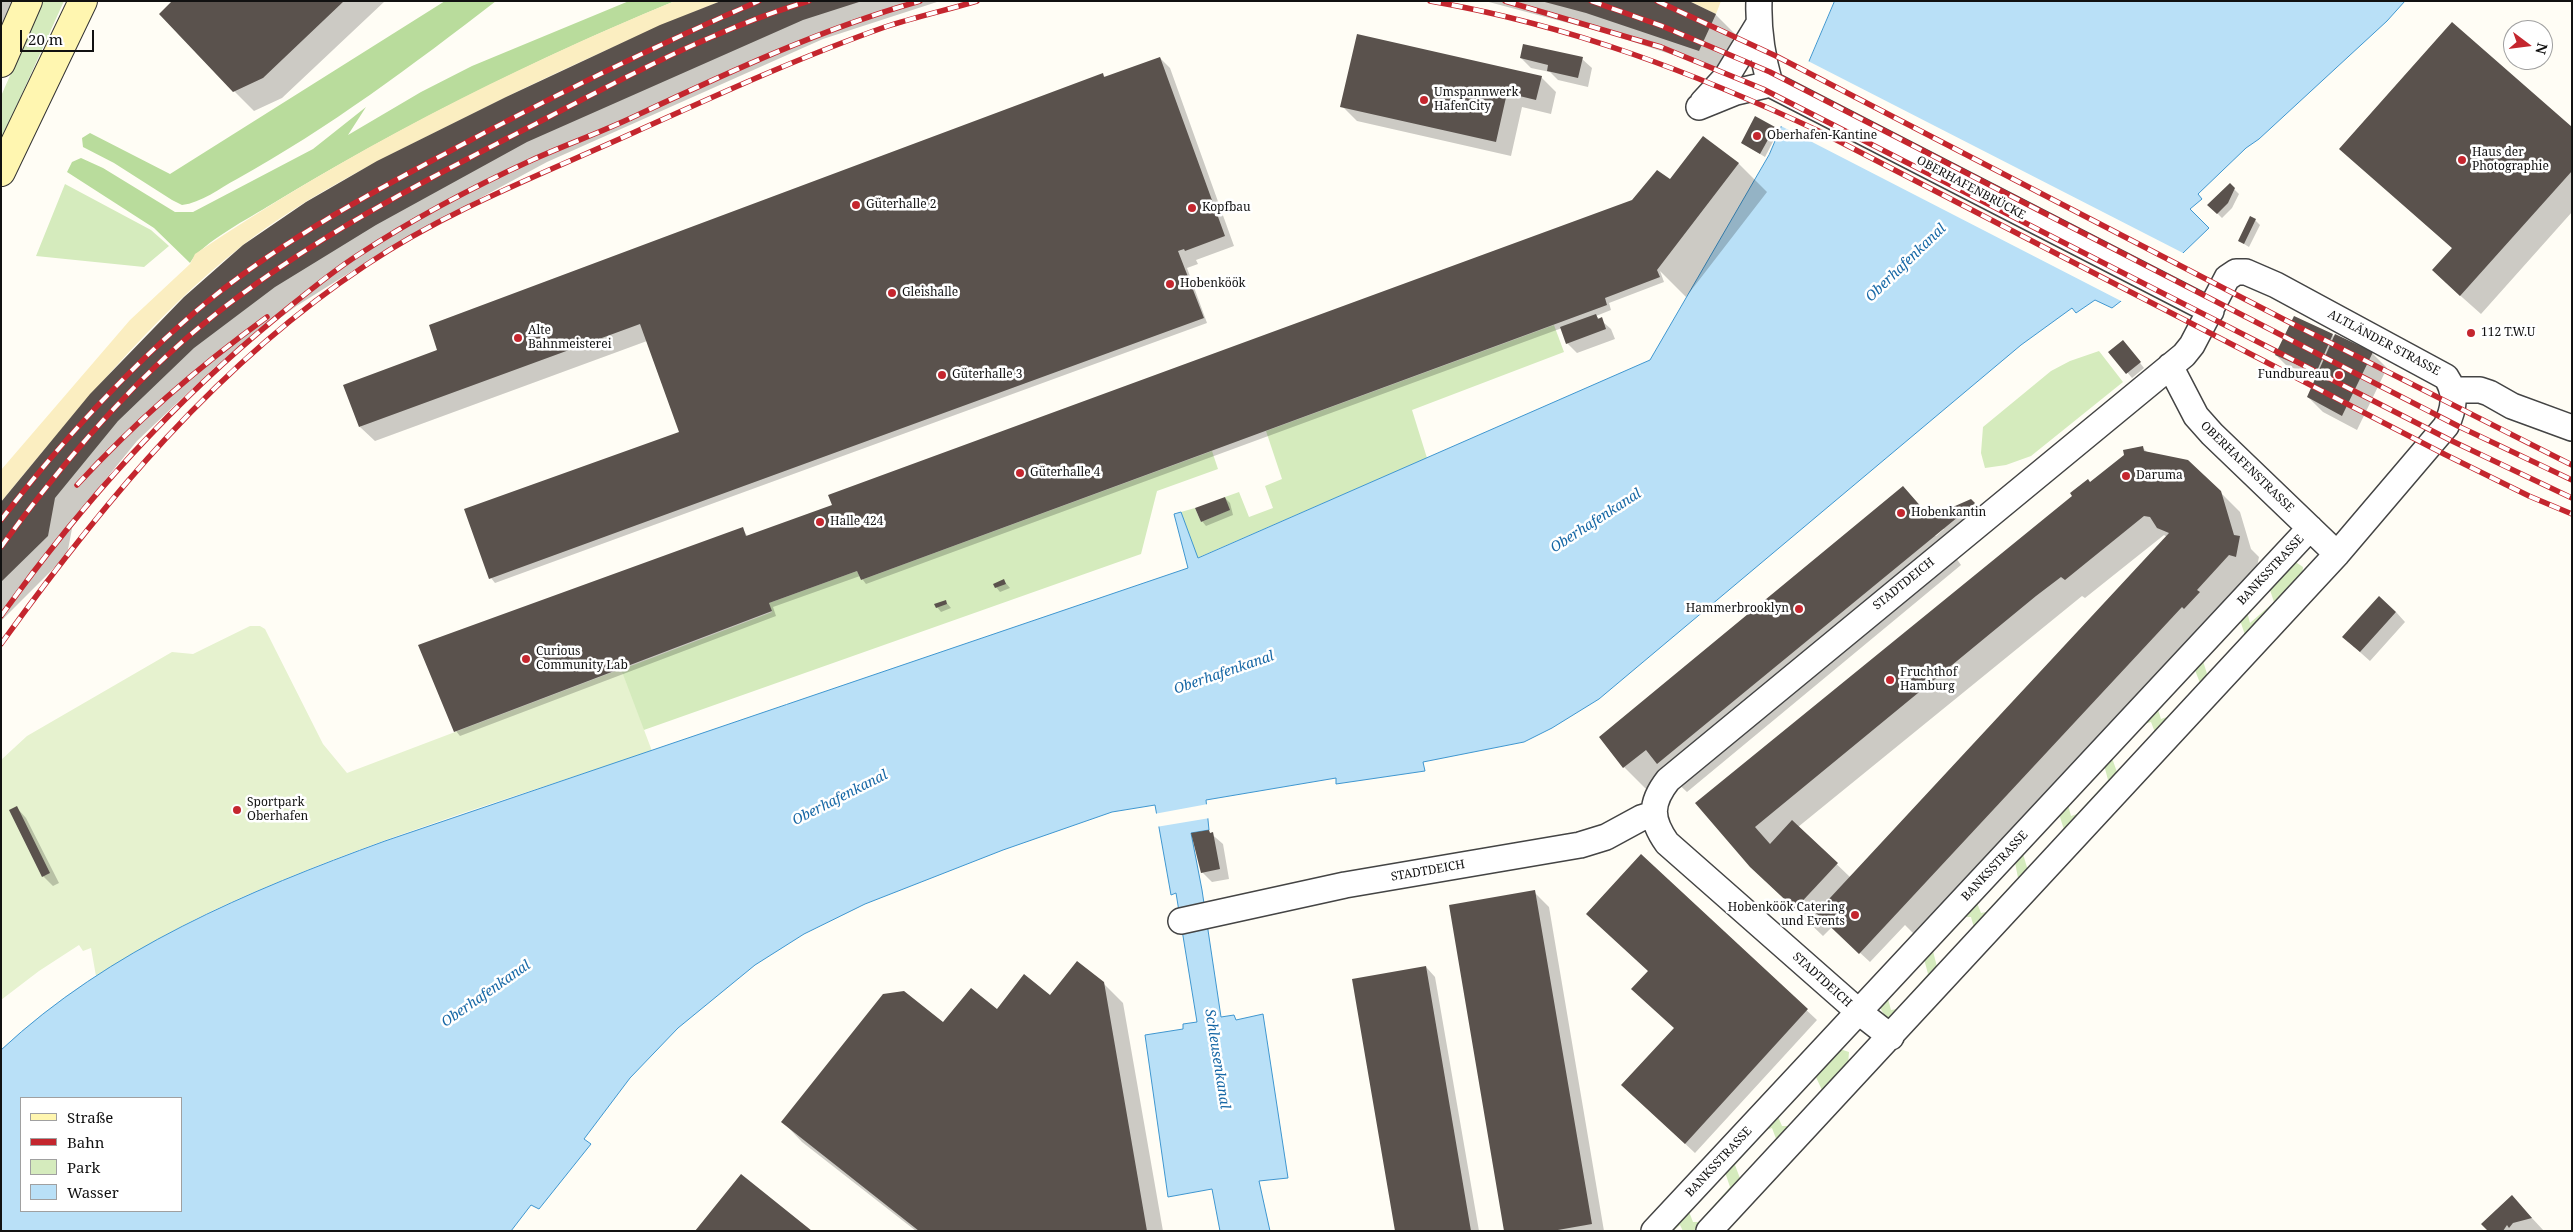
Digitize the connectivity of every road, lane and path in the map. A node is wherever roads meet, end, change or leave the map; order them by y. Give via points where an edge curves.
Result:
1 (28, 1) edge
2 (83, 1) edge
3 (1758, 13) edge
4 (1, 63) edge
5 (1770, 84) junction
6 (1, 172) edge
7 (2211, 310) junction
8 (2170, 366) junction
9 (2453, 390) junction
10 (2572, 428) edge
11 (2310, 528) junction
12 (2337, 554) junction
13 (1654, 814) junction
14 (1180, 921) dead end
15 (1859, 1012) junction
16 (1891, 1037) junction
17 (1654, 1231) edge
18 (1709, 1231) edge

1 - 4 main road
2 - 6 main road
3 - 5 street via 1763,62
3 - 5 street via 1727,76 1699,107 1736,92
5 - 7 street, OBERHAFENBRÜCKE
7 - 8 street via 2192,345
7 - 9 street, ALTLÄNDER STRASSE via 2227,278 2236,272 2246,272 2440,372
8 - 11 street, OBERHAFENSTRASSE via 2196,416
8 - 13 street, STADTDEICH via 1668,780 1656,800
9 - 10 street via 2484,391 2512,406
9 - 12 street via 2452,411 2446,426
11 - 12 street, BANKSSTRASSE
11 - 15 street, BANKSSTRASSE
12 - 16 street
13 - 14 street, STADTDEICH via 1606,837 1580,845 1345,885
13 - 15 street, STADTDEICH via 1657,829 1667,843
15 - 16 street, STADTDEICH
15 - 17 street, BANKSSTRASSE
16 - 18 street

